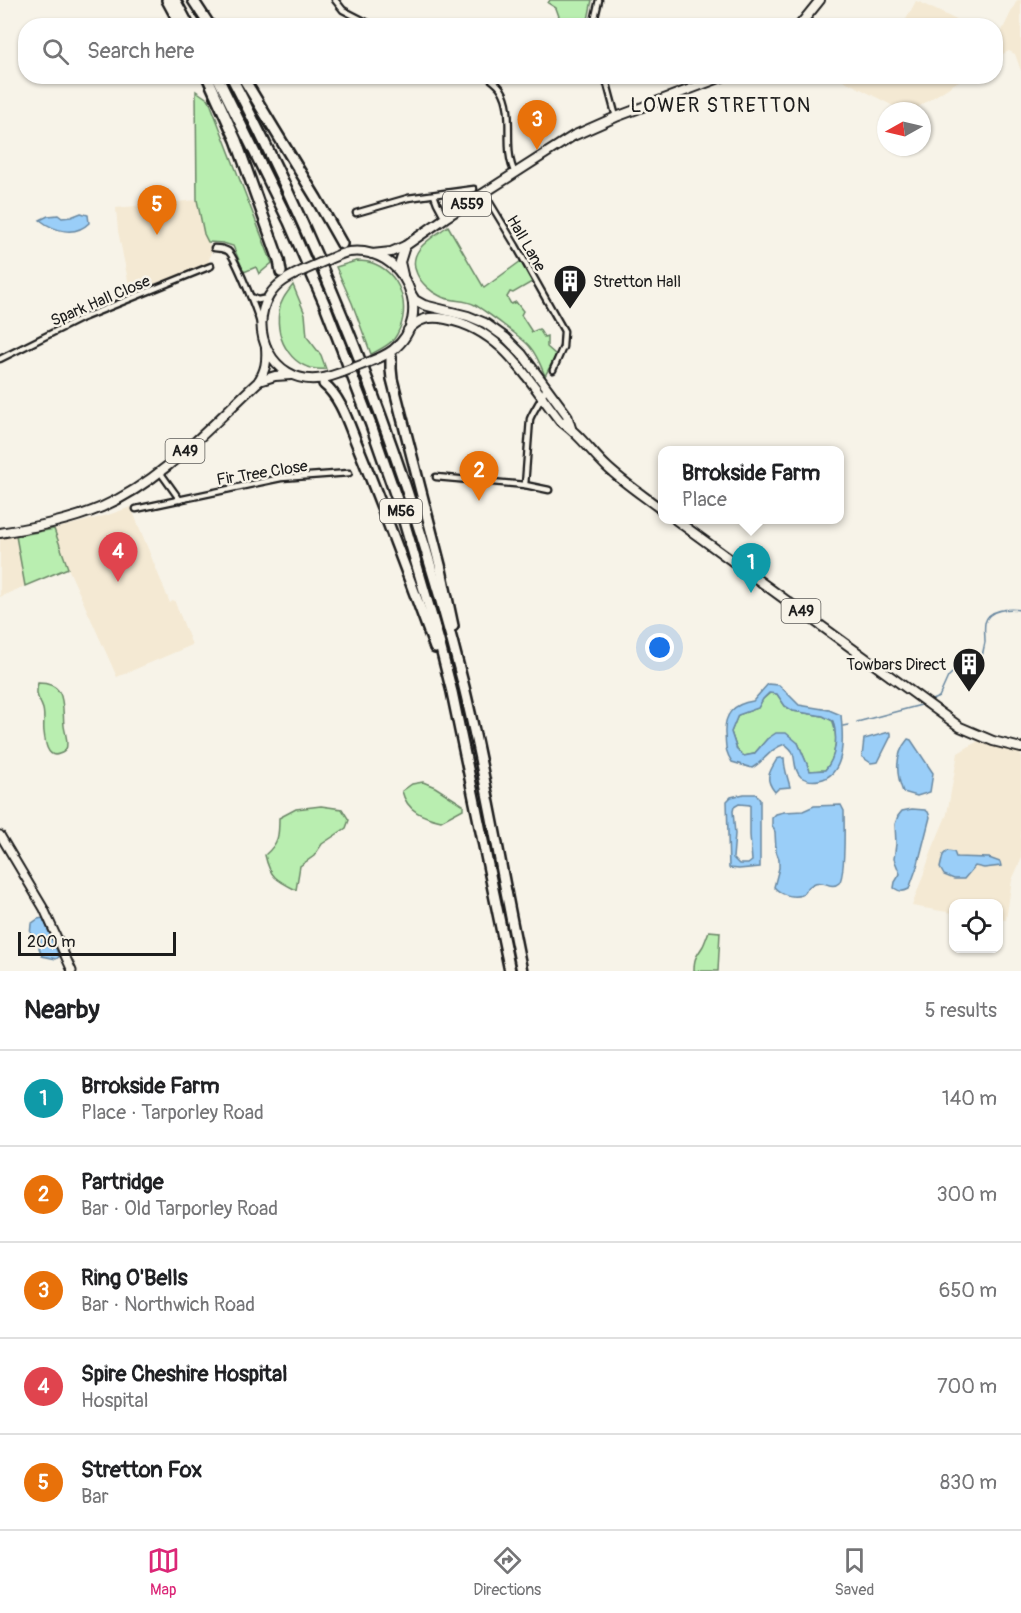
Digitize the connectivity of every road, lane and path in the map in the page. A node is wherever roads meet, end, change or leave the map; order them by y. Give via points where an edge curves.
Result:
1 (167, 0) edge
2 (175, 0) edge
3 (189, 0) edge
4 (193, 0) edge
5 (335, 0) edge
6 (599, 0) edge
7 (820, 0) edge
8 (177, 18) edge
9 (185, 18) edge
10 (199, 18) edge
11 (205, 18) edge
12 (361, 18) edge
13 (596, 18) edge
14 (805, 18) edge
15 (211, 84) edge
16 (221, 84) edge
17 (235, 84) edge
18 (247, 84) edge
19 (496, 84) edge
20 (607, 84) edge
21 (704, 84) edge
22 (616, 117) junction
23 (515, 173) junction
24 (474, 189) dead end
25 (484, 193) junction
26 (434, 195) junction
27 (356, 213) dead end
28 (445, 218) junction
29 (342, 244) joint
30 (405, 246) junction
31 (214, 248) dead end
32 (352, 252) junction
33 (372, 254) junction
34 (211, 266) dead end
35 (281, 272) joint
36 (403, 275) junction
37 (276, 287) junction
38 (410, 292) junction
39 (251, 297) junction
40 (268, 298) junction
41 (261, 325) junction
42 (408, 330) junction
43 (266, 347) junction
44 (393, 353) junction
45 (0, 359) edge
46 (553, 370) dead end
47 (292, 375) junction
48 (258, 382) junction
49 (320, 382) junction
50 (546, 387) junction
51 (543, 399) junction
52 (571, 428) junction
53 (160, 472) junction
54 (349, 473) dead end
55 (436, 477) dead end
56 (525, 485) junction
57 (549, 490) dead end
58 (180, 500) junction
59 (658, 506) edge
60 (136, 509) dead end
61 (683, 524) edge
62 (0, 533) edge
63 (464, 689) junction
64 (452, 692) junction
65 (1021, 748) edge
66 (0, 835) edge
67 (72, 971) edge
68 (510, 971) edge
69 (522, 971) edge

1 - 8 highway
2 - 9 highway
3 - 10 highway
4 - 11 highway
5 - 12 street via 343,10
6 - 13 street
7 - 14 main road
15 - 35 highway via 236,141
16 - 64 highway, M56 via 289,222 346,359 401,511
17 - 63 highway, M56 via 306,230 358,356 424,546
18 - 29 highway
19 - 23 street via 505,100
20 - 22 street
21 - 22 main road, A559
22 - 23 main road, A559 via 568,139
23 - 25 main road, A559
24 - 26 street
25 - 28 main road, A559
25 - 46 street, Hall Lane via 564,331 563,347
26 - 27 street
26 - 28 street
28 - 30 main road, A559
29 - 32 main road
30 - 33 main road, A559
30 - 36 main road via 400,261
31 - 39 street via 231,255
32 - 33 main road
32 - 37 main road, bridge via 302,271
33 - 36 main road via 387,260
34 - 45 street, Spark Hall Close via 80,320
35 - 37 main road
36 - 38 main road
37 - 40 main road
38 - 42 main road via 413,310
38 - 50 main road via 424,305 468,316 500,333 522,354
39 - 40 street
39 - 41 street
40 - 41 main road
41 - 43 main road
42 - 44 main road
42 - 51 main road via 433,317 479,330 506,351
43 - 47 main road
43 - 48 main road via 266,364
44 - 49 main road, bridge
44 - 63 highway, M56 via 392,379 448,600
47 - 48 main road, A49 via 275,375
47 - 49 main road
48 - 53 main road, A49
49 - 64 highway, M56 via 336,397 365,464
50 - 51 street
50 - 52 main road via 567,415
51 - 52 main road via 560,422
51 - 56 street via 530,419
52 - 59 main road via 606,467
53 - 58 street
53 - 62 main road, A49 via 121,497 81,515
54 - 58 street, Fir Tree Close via 281,478
55 - 56 street
56 - 57 street
58 - 60 street, Fir Tree Close
61 - 65 main road, A49 via 960,727
63 - 69 highway, M56
64 - 68 highway, M56
66 - 67 main road via 44,909

